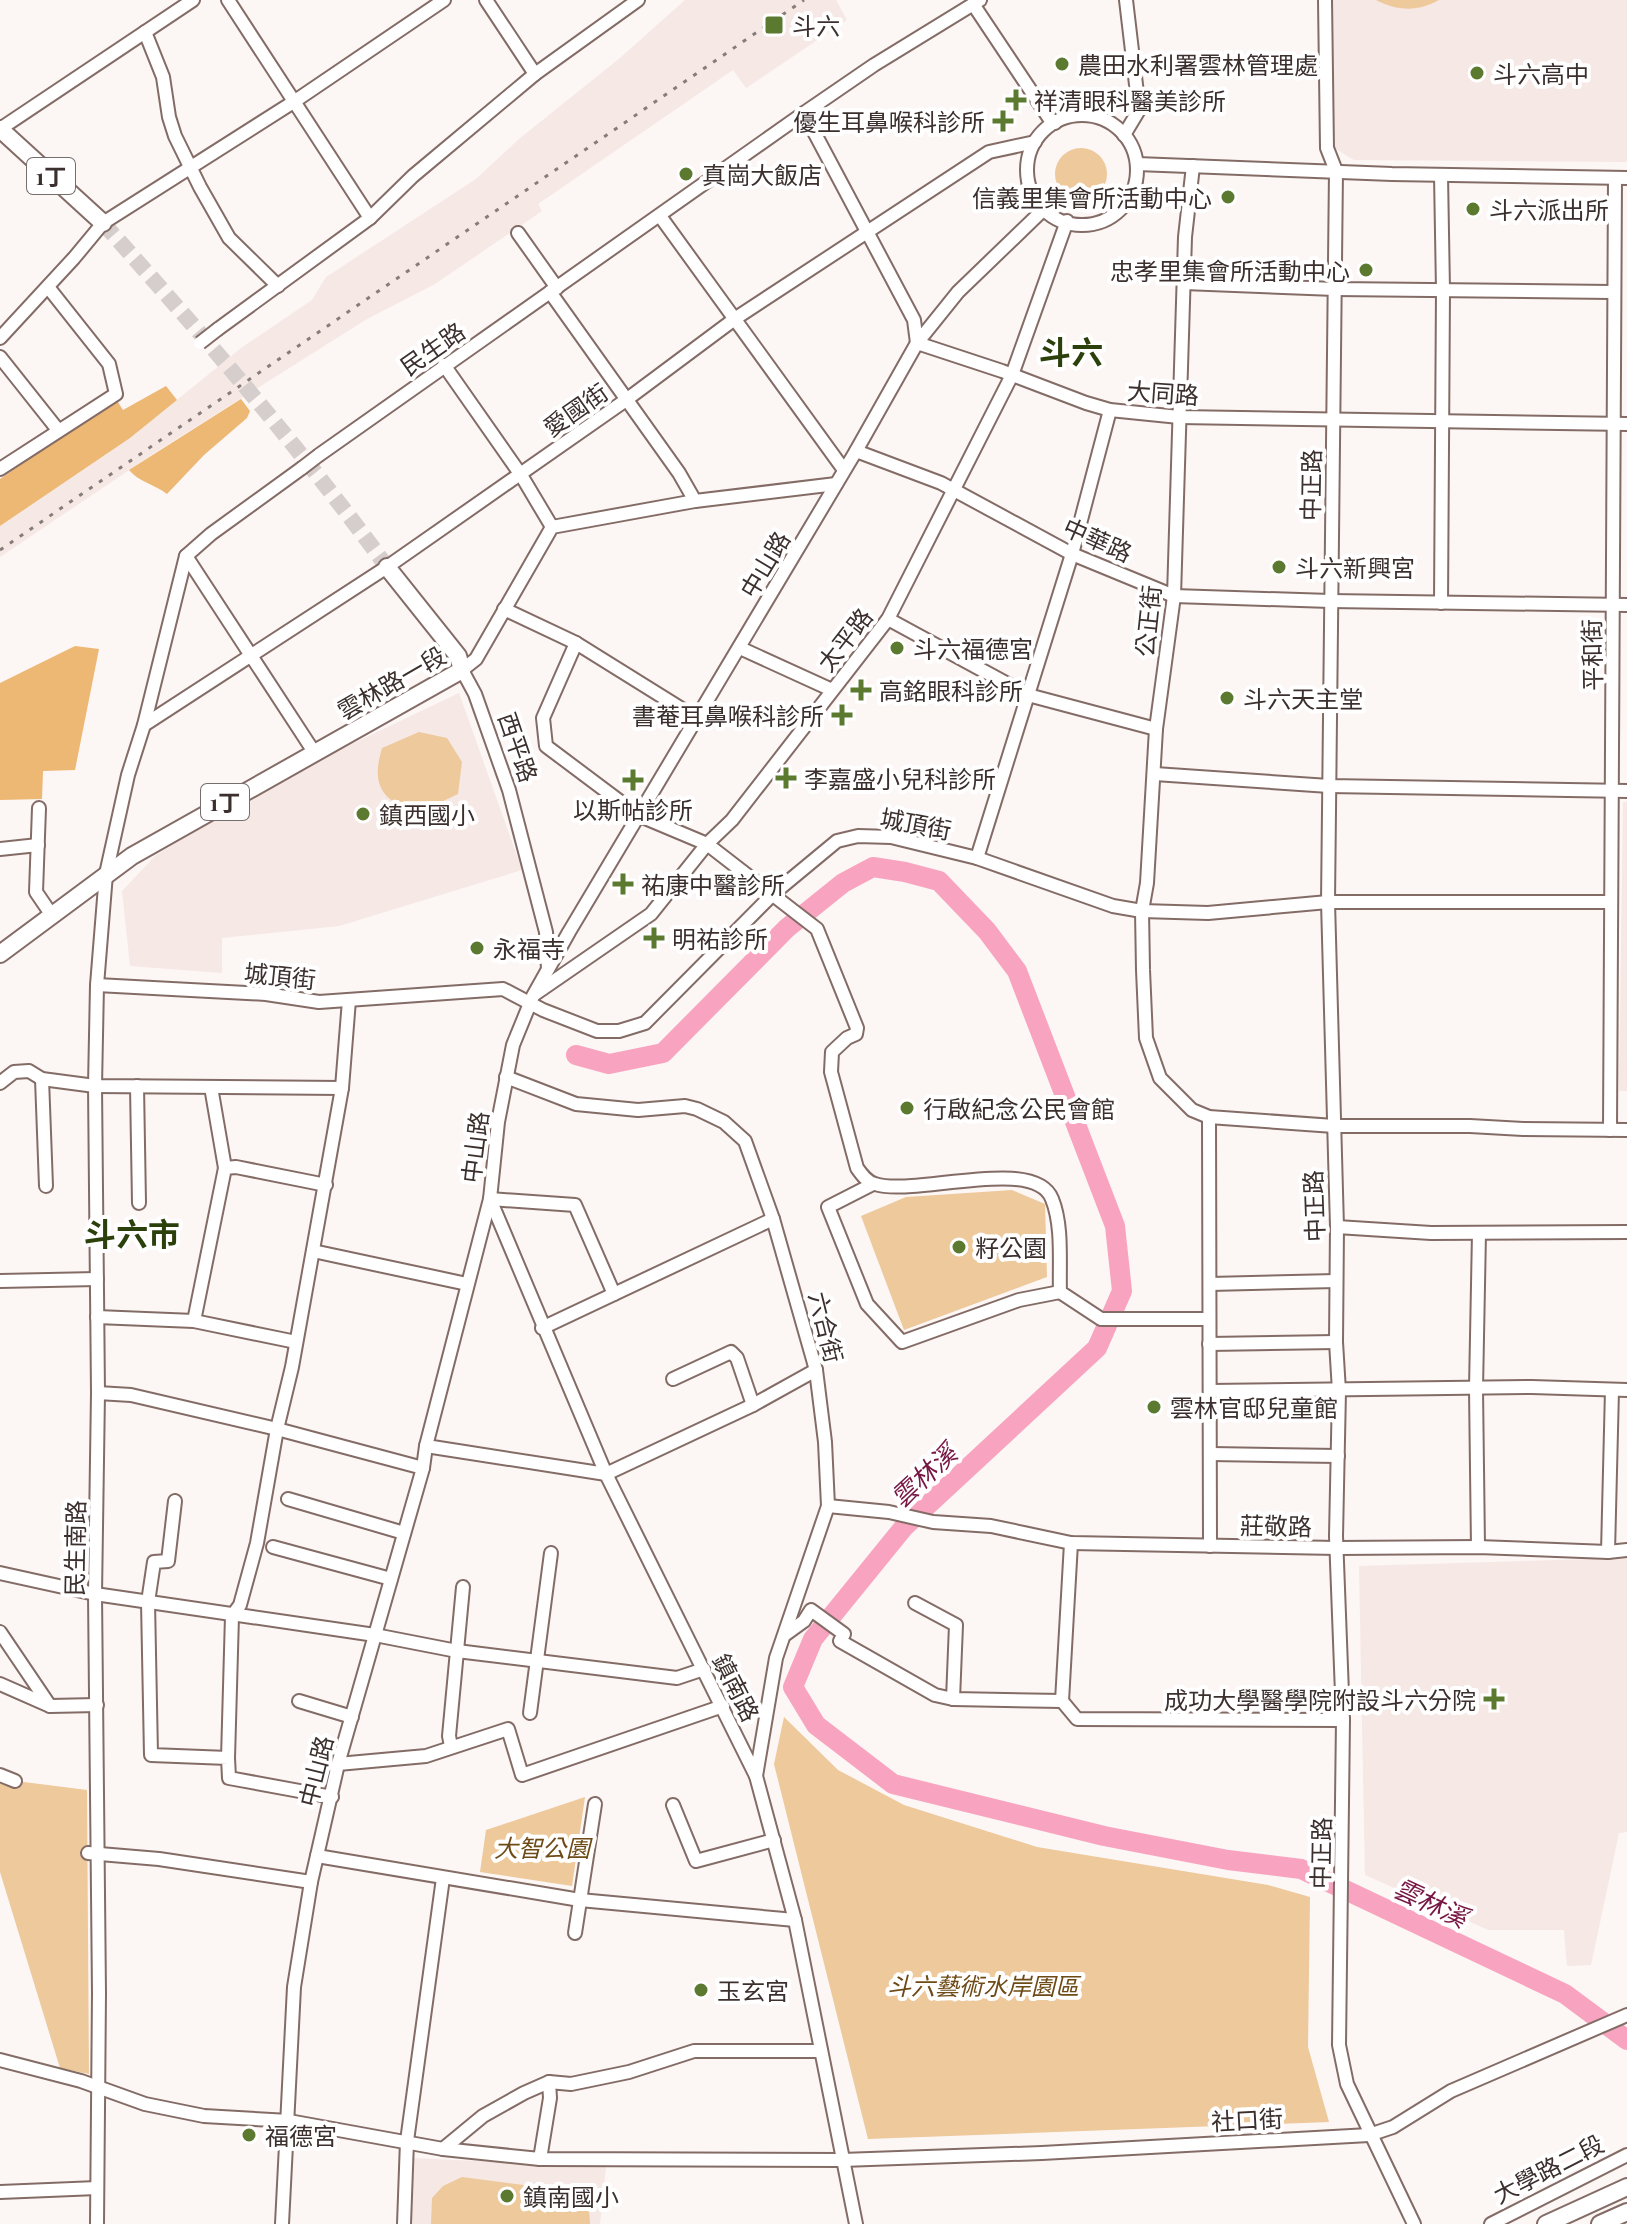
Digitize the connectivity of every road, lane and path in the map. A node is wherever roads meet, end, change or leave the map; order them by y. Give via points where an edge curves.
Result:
1 (193, 0) edge
2 (228, 0) edge
3 (444, 0) edge
4 (486, 0) edge
5 (638, 0) edge
6 (1126, 0) edge
7 (1325, 0) edge
8 (976, 2) edge
9 (145, 32) junction
10 (535, 74) junction
11 (295, 101) junction
12 (804, 113) junction
13 (1055, 123) junction
14 (0, 129) edge
15 (1124, 135) junction
16 (1035, 142) junction
17 (1137, 164) junction
18 (1193, 166) junction
19 (191, 168) junction
20 (1336, 171) junction
21 (1441, 175) junction
22 (1621, 178) edge
23 (1043, 210) junction
24 (660, 216) junction
25 (370, 218) junction
26 (1067, 221) junction
27 (103, 223) junction
28 (518, 233) dead end
29 (867, 234) junction
30 (1621, 245) edge
31 (1184, 283) junction
32 (278, 286) junction
33 (48, 287) junction
34 (1335, 289) junction
35 (554, 290) junction
36 (1443, 290) junction
37 (1612, 296) junction
38 (1627, 300) edge
39 (736, 318) junction
40 (0, 338) edge
41 (200, 343) dead end
42 (917, 343) junction
43 (0, 357) edge
44 (444, 365) junction
45 (1012, 375) junction
46 (626, 400) junction
47 (1110, 410) junction
48 (1179, 417) junction
49 (1334, 419) junction
50 (1442, 421) junction
51 (1612, 424) junction
52 (1627, 424) edge
53 (58, 430) junction
54 (856, 451) junction
55 (0, 469) edge
56 (844, 470) junction
57 (521, 475) junction
58 (836, 484) junction
59 (953, 490) junction
60 (695, 501) junction
61 (552, 527) junction
62 (1072, 554) junction
63 (186, 556) junction
64 (387, 567) junction
65 (1174, 596) junction
66 (1330, 601) junction
67 (1441, 603) junction
68 (1612, 604) junction
69 (1627, 605) edge
70 (504, 609) junction
71 (888, 619) junction
72 (576, 643) junction
73 (740, 648) junction
74 (250, 655) junction
75 (462, 670) junction
76 (832, 690) junction
77 (1028, 695) junction
78 (698, 719) junction
79 (144, 725) junction
80 (1156, 729) junction
81 (314, 752) junction
82 (1155, 774) junction
83 (1329, 786) junction
84 (1611, 791) junction
85 (1627, 791) edge
86 (39, 808) dead end
87 (638, 815) junction
88 (707, 844) junction
89 (38, 845) junction
90 (0, 849) edge
91 (977, 858) junction
92 (106, 874) junction
93 (773, 894) junction
94 (1328, 902) junction
95 (1610, 902) junction
96 (1142, 911) junction
97 (51, 914) junction
98 (0, 954) edge
99 (548, 969) junction
100 (97, 985) junction
101 (531, 999) junction
102 (349, 1000) junction
103 (506, 1077) junction
104 (42, 1079) junction
105 (0, 1083) edge
106 (95, 1086) junction
107 (137, 1086) junction
108 (211, 1087) junction
109 (342, 1088) junction
110 (1209, 1117) junction
111 (1334, 1126) junction
112 (1610, 1130) junction
113 (1627, 1130) edge
114 (225, 1168) junction
115 (873, 1184) junction
116 (326, 1185) junction
117 (46, 1186) dead end
118 (490, 1199) junction
119 (139, 1203) dead end
120 (773, 1219) junction
121 (1337, 1227) junction
122 (1627, 1232) edge
123 (1479, 1233) junction
124 (313, 1251) junction
125 (97, 1279) junction
126 (0, 1281) edge
127 (1336, 1281) junction
128 (467, 1284) junction
129 (1210, 1284) junction
130 (1060, 1292) junction
131 (614, 1294) junction
132 (97, 1317) junction
133 (1208, 1319) junction
134 (194, 1321) junction
135 (542, 1328) junction
136 (296, 1342) junction
137 (1336, 1342) junction
138 (1209, 1344) junction
139 (816, 1370) junction
140 (673, 1379) dead end
141 (1476, 1389) junction
142 (1612, 1390) junction
143 (1627, 1390) edge
144 (1210, 1391) junction
145 (1339, 1391) junction
146 (98, 1393) junction
147 (753, 1405) junction
148 (277, 1429) junction
149 (426, 1446) junction
150 (1211, 1454) junction
151 (1338, 1456) junction
152 (423, 1468) junction
153 (606, 1474) junction
154 (288, 1499) dead end
155 (175, 1501) dead end
156 (828, 1506) junction
157 (404, 1533) junction
158 (1071, 1543) junction
159 (1210, 1546) junction
160 (273, 1547) dead end
161 (1478, 1547) junction
162 (1337, 1548) junction
163 (1627, 1550) edge
164 (1608, 1552) junction
165 (551, 1553) dead end
166 (0, 1573) edge
167 (391, 1579) junction
168 (463, 1587) dead end
169 (95, 1594) junction
170 (148, 1602) junction
171 (915, 1603) dead end
172 (232, 1616) junction
173 (0, 1632) edge
174 (375, 1635) junction
175 (785, 1635) junction
176 (457, 1651) junction
177 (536, 1660) junction
178 (704, 1669) junction
179 (0, 1684) edge
180 (953, 1699) junction
181 (299, 1701) dead end
182 (1062, 1701) junction
183 (97, 1705) junction
184 (50, 1706) junction
185 (723, 1706) junction
186 (530, 1713) dead end
187 (352, 1717) junction
188 (1343, 1720) junction
189 (451, 1746) junction
190 (228, 1758) junction
191 (338, 1764) junction
192 (0, 1775) edge
193 (756, 1776) junction
194 (15, 1781) dead end
195 (332, 1797) junction
196 (595, 1804) dead end
197 (673, 1805) dead end
198 (774, 1840) junction
199 (92, 1854) junction
200 (317, 1856) junction
201 (443, 1878) junction
202 (311, 1882) junction
203 (580, 1900) junction
204 (795, 1920) junction
205 (575, 1933) dead end
206 (1627, 2015) edge
207 (821, 2051) junction
208 (0, 2060) edge
209 (549, 2082) junction
210 (97, 2088) junction
211 (289, 2121) junction
212 (1369, 2135) junction
213 (407, 2141) junction
214 (443, 2149) junction
215 (1627, 2155) edge
216 (540, 2159) junction
217 (842, 2160) junction
218 (1627, 2187) edge
219 (97, 2188) junction
220 (0, 2192) edge
221 (1627, 2212) edge
222 (97, 2224) edge
223 (282, 2224) edge
224 (404, 2224) edge
225 (856, 2224) edge
226 (1414, 2224) edge
227 (1491, 2224) edge
228 (1546, 2224) edge
229 (1600, 2224) edge

1 - 9 street
2 - 11 street
3 - 11 street
4 - 10 street
5 - 10 street
6 - 15 street via 1139,110
7 - 20 street, 中正路 via 1327,148
8 - 12 street, 民生路
8 - 13 street
9 - 14 street
9 - 19 street via 163,77 175,136
10 - 25 street
11 - 19 street
11 - 25 street
12 - 24 street, 民生路
12 - 29 street
13 - 15 street via 1088,116
13 - 16 street
14 - 27 main road, 1丁
15 - 17 street
16 - 23 street via 1028,182
16 - 29 street, 愛國街 via 989,152
17 - 18 street
17 - 26 street via 1133,193 1114,216 1085,225
18 - 20 street
18 - 31 street, 公正街
19 - 27 street
19 - 32 street via 229,238
20 - 21 street
20 - 34 street, 中正路
21 - 22 street
21 - 36 street
22 - 30 street, 平和街
23 - 26 street
23 - 42 street, 中山路 via 958,292
24 - 35 street, 民生路
24 - 39 street
25 - 32 street
26 - 45 street, 太平路
27 - 33 street
28 - 35 street
29 - 39 street, 愛國街
29 - 42 street via 914,320
30 - 37 street, 平和街
31 - 34 street
31 - 48 street, 公正街
32 - 41 street, bridge
33 - 40 street
33 - 53 street via 109,364 116,394
34 - 36 street
34 - 49 street, 中正路
35 - 44 street, 民生路
35 - 46 street
36 - 37 street
36 - 50 street
37 - 38 street
37 - 51 street, 平和街
39 - 46 street, 愛國街
39 - 56 street
42 - 45 street, 大同路
42 - 54 street, 中山路
43 - 53 street
44 - 57 street
44 - 63 street, 民生路, bridge
45 - 47 street, 大同路
45 - 59 street, 太平路
46 - 57 street, 愛國街
46 - 60 street
47 - 48 street, 大同路
47 - 62 street
48 - 49 street, 大同路
48 - 65 street, 公正街
49 - 50 street, 大同路
49 - 66 street, 中正路
50 - 51 street, 大同路
50 - 67 street
51 - 52 street, 大同路
51 - 68 street, 平和街
53 - 55 street
54 - 56 street, 中山路
54 - 59 street, 中華路
56 - 58 street, 中山路
57 - 61 street
57 - 64 street, 愛國街
58 - 60 street
58 - 73 street, 中山路
59 - 62 street, 中華路
59 - 71 street, 太平路
60 - 61 street
61 - 70 street, 雲林路一段
62 - 65 street, 中華路
62 - 77 street
63 - 74 street
63 - 79 street
64 - 74 street, 愛國街
64 - 75 main road, 西平路 via 458,656
65 - 66 street, 中華路
65 - 80 street, 公正街
66 - 67 street, 中華路
66 - 83 street, 中正路
67 - 68 street, 中華路
68 - 69 street, 中華路
68 - 84 street, 平和街
70 - 72 street
70 - 75 street, 雲林路一段 via 476,659
71 - 76 street, 太平路
71 - 77 street
72 - 78 street
72 - 87 street via 543,718 546,746
73 - 76 street
73 - 78 street, 中山路
74 - 79 street, 愛國街
74 - 81 street
75 - 81 main road, 雲林路一段 / 1丁
75 - 99 street, 西平路 via 509,790 546,932
76 - 88 street, 太平路 via 732,820
77 - 80 street
77 - 91 street
78 - 87 street, 中山路
79 - 92 street
80 - 82 street, 公正街
81 - 92 main road, 雲林路一段 / 1丁
82 - 83 street
82 - 96 street, 公正街
83 - 84 street
83 - 94 street, 中正路
84 - 85 street
84 - 95 street, 平和街
86 - 89 street
87 - 88 street
87 - 99 street, 中山路
88 - 93 street
88 - 101 street, 太平路 via 651,914
89 - 90 street
89 - 97 street via 36,892
91 - 93 street, 城頂街 via 891,837 858,836 837,841
91 - 96 street, 城頂街 via 1113,906
92 - 97 main road, 雲林路一段 / 1丁
92 - 100 street, 民生南路
93 - 101 street, 城頂街 via 645,1023 597,1031
93 - 115 street via 817,929 857,1028 832,1052 831,1072 857,1168
94 - 95 street, 城頂街
94 - 96 street, 城頂街 via 1208,913
94 - 111 street, 中正路
95 - 112 street, 平和街
96 - 110 street, 公正街 via 1146,1038 1160,1078 1192,1110
97 - 98 main road, 雲林路一段 / 1丁
99 - 101 street, 中山路
100 - 102 street, 城頂街
100 - 106 street, 民生南路
101 - 102 street, 城頂街 via 503,989
101 - 103 street, 中山路
102 - 109 street
103 - 118 street, 中山路
103 - 120 street, 六合街 via 576,1104 638,1110 685,1106 724,1122 745,1141
104 - 105 street via 29,1071 14,1072
104 - 106 street
104 - 117 street
106 - 107 street
106 - 125 street, 民生南路
107 - 108 street
107 - 119 street
108 - 109 street
108 - 114 street
109 - 116 street
110 - 111 street
110 - 129 street
111 - 112 street
111 - 121 street, 中正路
112 - 113 street
114 - 116 street
114 - 134 street
115 - 130 street via 895,1188 1019,1177 1040,1185 1052,1196 1057,1215
115 - 130 street via 828,1207 867,1304 902,1342 1019,1300
116 - 124 street
118 - 128 street, 中山路
118 - 131 street via 575,1205
118 - 135 street, 鎮南路
120 - 131 street
120 - 139 street, 六合街
121 - 123 street
121 - 127 street, 中正路
122 - 123 street
123 - 141 street
124 - 128 street
124 - 136 street
125 - 126 street
125 - 132 street, 民生南路
127 - 129 street
127 - 137 street, 中正路
128 - 149 street, 中山路
129 - 133 street
130 - 133 street via 1101,1319
131 - 135 street
132 - 134 street
132 - 146 street, 民生南路
133 - 138 street
134 - 136 street
135 - 153 street, 鎮南路
136 - 148 street
137 - 138 street
137 - 145 street, 中正路
138 - 144 street
139 - 147 street
139 - 156 street, 六合街
140 - 147 street via 731,1352
141 - 142 street
141 - 145 street
141 - 161 street
142 - 143 street
142 - 164 street
144 - 145 street
144 - 150 street
145 - 151 street, 中正路
146 - 148 street via 131,1395
146 - 169 street, 民生南路
147 - 153 street
148 - 152 street
148 - 172 street via 257,1543 240,1605
149 - 152 street, 中山路
149 - 153 street
150 - 151 street
150 - 159 street
151 - 162 street, 中正路
152 - 157 street, 中山路
153 - 178 street, 鎮南路
154 - 157 street
155 - 170 street via 168,1561 154,1562
156 - 158 street, 莊敬路 via 991,1526
156 - 175 street, 六合街
157 - 167 street, 中山路
158 - 159 street, 莊敬路
158 - 182 street
159 - 162 street, 莊敬路
160 - 167 street
161 - 162 street, 莊敬路
161 - 164 street, 莊敬路
162 - 188 street, 中正路
163 - 164 street, 莊敬路
165 - 177 street
166 - 169 street
167 - 174 street, 中山路
168 - 176 street
169 - 170 street
169 - 183 street, 民生南路
170 - 172 street
170 - 190 street via 151,1755
171 - 180 street via 956,1625
172 - 174 street
172 - 190 street
173 - 184 street
174 - 176 street
174 - 187 street, 中山路
175 - 180 street via 811,1610 844,1634 840,1641 935,1695
175 - 193 street, 六合街 via 776,1658
176 - 177 street
176 - 189 street
177 - 178 street via 677,1678
177 - 186 street
178 - 185 street, 鎮南路
179 - 184 street
180 - 182 street
181 - 187 street
182 - 188 street via 1077,1719
183 - 184 street
183 - 199 street, 民生南路
185 - 189 street via 522,1775 508,1729
185 - 193 street, 鎮南路
187 - 191 street, 中山路
188 - 212 street, 中正路 via 1339,2045 1347,2084
189 - 191 street via 426,1756
190 - 195 street via 229,1778
191 - 195 street, 中山路
192 - 194 street
193 - 198 street, 鎮南路
195 - 200 street, 中山路
196 - 203 street
197 - 198 street via 696,1861
198 - 204 street, 鎮南路
199 - 202 street
199 - 210 street, 民生南路 via 99,1993
200 - 201 street
200 - 202 street, 中山路
201 - 203 street
201 - 213 street
202 - 211 street, 中山路 via 294,1987
203 - 204 street
203 - 205 street
204 - 207 street, 鎮南路
206 - 212 street, 社口街 via 1451,2091 1393,2127
207 - 209 street via 694,2051 629,2072 571,2084
207 - 217 street, 鎮南路
208 - 210 street, 社口街
209 - 214 street via 483,2116
209 - 216 street
210 - 211 street, 社口街 via 204,2116
210 - 219 street, 民生南路
211 - 213 street, 社口街
211 - 223 street, 中山路
212 - 217 street, 社口街
212 - 226 street, 中正路
213 - 214 street, 社口街
213 - 224 street
214 - 216 street, 社口街
215 - 227 street, 大學路二段
216 - 217 street, 社口街
217 - 225 street, 鎮南路
218 - 228 main road, 大學路二段
219 - 220 street
219 - 222 street, 民生南路
221 - 229 main road

